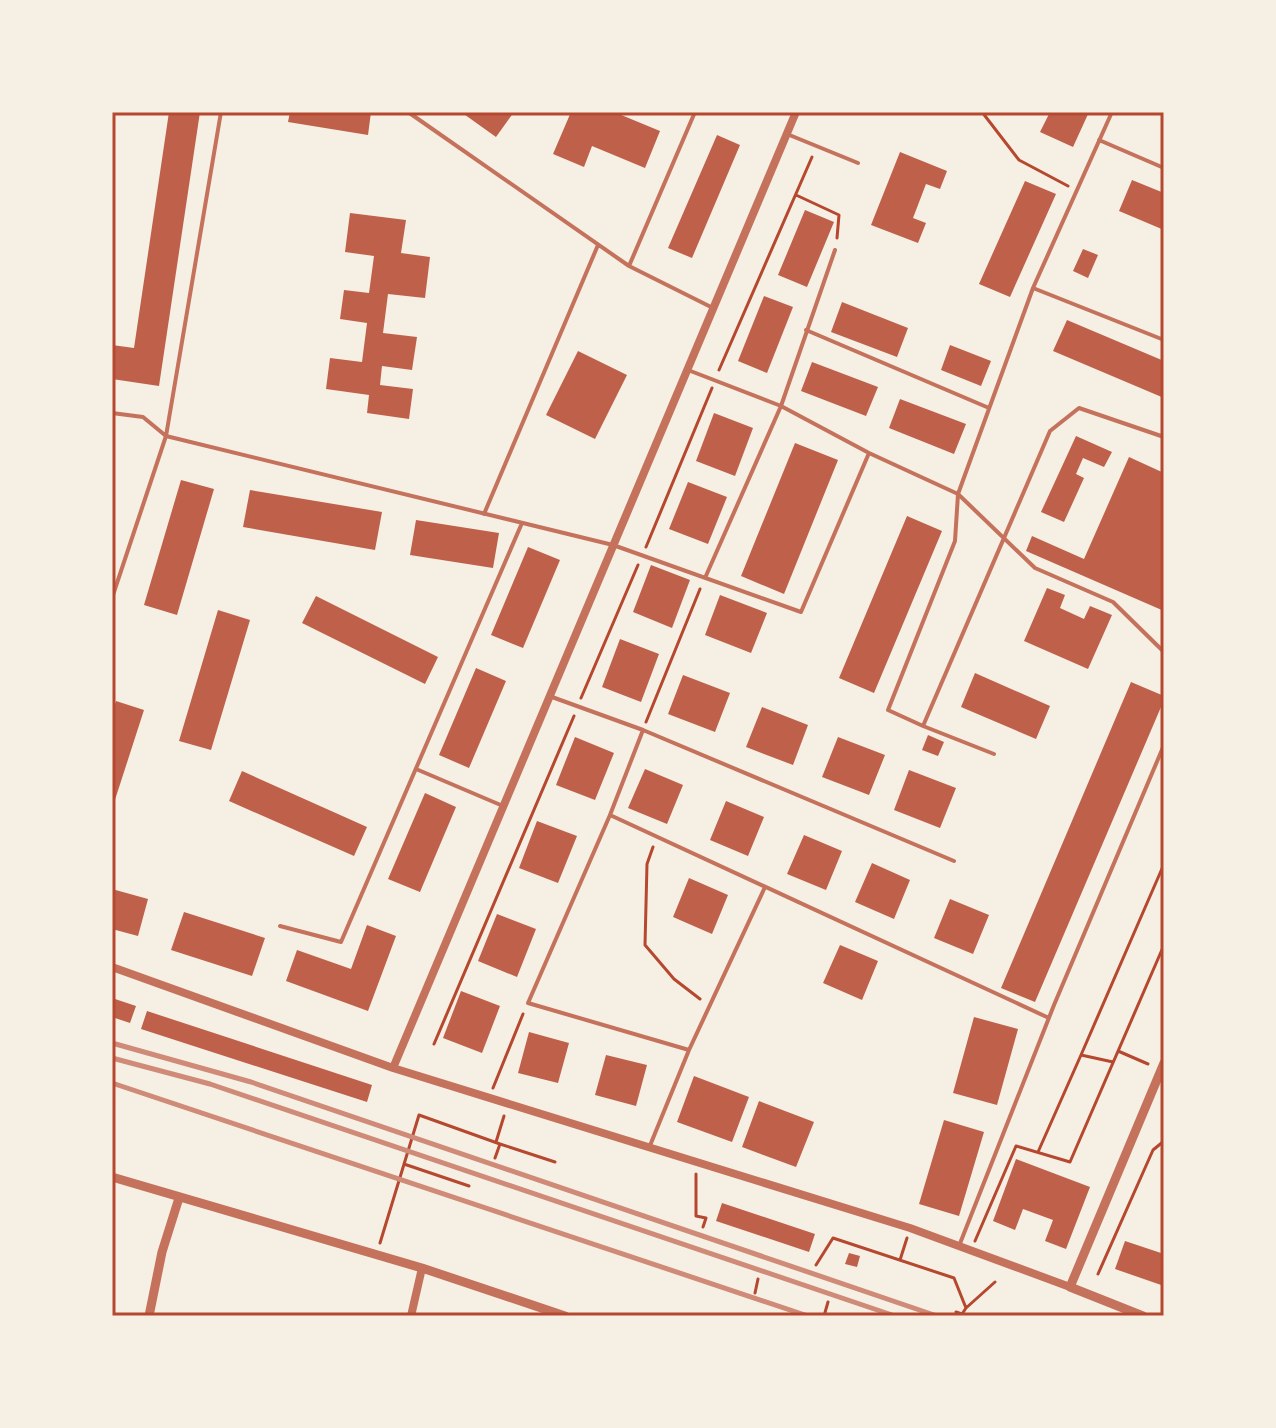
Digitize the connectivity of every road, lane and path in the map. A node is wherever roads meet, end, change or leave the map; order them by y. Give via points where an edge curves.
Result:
1 (221, 112) edge
2 (408, 112) edge
3 (695, 112) edge
4 (796, 112) edge
5 (982, 112) edge
6 (1112, 112) edge
7 (787, 134) junction
8 (1099, 140) junction
9 (817, 146) junction
10 (858, 163) dead end
11 (1164, 168) edge
12 (1077, 191) junction
13 (796, 195) junction
14 (598, 245) junction
15 (835, 250) joint
16 (629, 266) junction
17 (1033, 288) junction
18 (713, 308) junction
19 (806, 330) junction
20 (1164, 340) edge
21 (688, 370) junction
22 (714, 382) junction
23 (781, 406) junction
24 (989, 408) junction
25 (112, 413) edge
26 (166, 436) junction
27 (1164, 437) edge
28 (869, 453) junction
29 (958, 494) junction
30 (484, 514) junction
31 (522, 523) junction
32 (1003, 538) junction
33 (613, 545) junction
34 (705, 578) junction
35 (112, 598) edge
36 (1164, 652) edge
37 (552, 697) junction
38 (923, 726) junction
39 (643, 730) junction
40 (1164, 745) edge
41 (994, 754) dead end
42 (416, 769) junction
43 (503, 806) junction
44 (610, 815) junction
45 (656, 836) junction
46 (954, 861) dead end
47 (1164, 864) edge
48 (765, 887) junction
49 (280, 926) dead end
50 (1164, 945) edge
51 (112, 967) edge
52 (528, 1003) junction
53 (709, 1007) junction
54 (1049, 1018) junction
55 (689, 1050) junction
56 (1118, 1051) junction
57 (1081, 1055) junction
58 (1113, 1062) junction
59 (1164, 1063) edge
60 (1148, 1064) dead end
61 (393, 1068) junction
62 (489, 1100) junction
63 (508, 1105) junction
64 (1164, 1141) edge
65 (498, 1143) junction
66 (649, 1148) junction
67 (1038, 1152) junction
68 (495, 1158) dead end
69 (555, 1162) dead end
70 (696, 1163) junction
71 (404, 1164) junction
72 (112, 1177) edge
73 (469, 1186) dead end
74 (179, 1198) junction
75 (703, 1227) dead end
76 (380, 1244) dead end
77 (959, 1246) junction
78 (971, 1250) junction
79 (816, 1265) dead end
80 (422, 1268) junction
81 (1098, 1274) dead end
82 (758, 1279) dead end
83 (995, 1282) dead end
84 (1070, 1287) junction
85 (755, 1293) dead end
86 (828, 1302) dead end
87 (966, 1308) junction
88 (956, 1312) dead end
89 (962, 1314) junction
90 (149, 1316) edge
91 (411, 1316) edge
92 (565, 1316) edge
93 (824, 1316) edge
94 (968, 1316) edge
95 (1143, 1316) edge

1 - 26 lane
2 - 14 lane
3 - 16 lane
4 - 7 street
5 - 12 path via 1019,160
6 - 8 lane
7 - 9 lane
7 - 18 street
8 - 11 lane
8 - 12 lane
9 - 10 lane
9 - 13 path
12 - 17 lane
13 - 15 path via 839,215
13 - 22 path
14 - 16 lane
14 - 30 lane
15 - 19 lane
16 - 18 lane
17 - 20 lane
17 - 24 lane
18 - 21 street
19 - 23 lane
19 - 24 lane
21 - 22 lane
21 - 33 street
22 - 23 lane
23 - 28 lane
23 - 34 lane
24 - 29 lane
25 - 26 lane via 143,417
26 - 30 lane
26 - 35 lane
27 - 32 lane via 1079,408 1050,431
28 - 29 lane
28 - 34 lane via 801,612
29 - 32 lane
29 - 38 lane via 955,541 888,710
30 - 31 lane
31 - 33 lane
31 - 42 lane
32 - 36 lane via 1035,568 1113,602
32 - 38 lane
33 - 34 lane
33 - 37 street
34 - 39 path
37 - 39 lane
37 - 43 street
38 - 41 lane
39 - 44 lane
39 - 46 lane
40 - 54 lane
42 - 43 lane
42 - 49 lane via 341,942
43 - 61 street
44 - 45 lane
44 - 52 lane
45 - 48 lane
45 - 53 path via 647,864 645,945 674,979
47 - 57 path
48 - 53 lane
48 - 54 lane
50 - 56 path
51 - 61 street
52 - 55 lane
52 - 62 path
53 - 55 lane
54 - 77 lane
55 - 66 lane
56 - 58 path
56 - 60 path
57 - 58 path
57 - 67 path
58 - 67 path via 1070,1162
59 - 84 street
61 - 62 street
62 - 63 street
63 - 65 path
63 - 66 street
64 - 81 path via 1153,1150
65 - 68 path
65 - 69 path
65 - 71 path via 419,1115
66 - 70 street
67 - 78 path via 1016,1146
70 - 75 path via 696,1216 706,1218
70 - 77 street
71 - 73 path
71 - 76 path
72 - 74 street
74 - 80 street
74 - 90 street
77 - 78 street
78 - 84 street
79 - 87 path via 833,1238 954,1278
80 - 91 street
80 - 92 street
82 - 85 path
83 - 87 path
84 - 95 street
86 - 93 path
87 - 89 path
88 - 89 path
89 - 94 path

